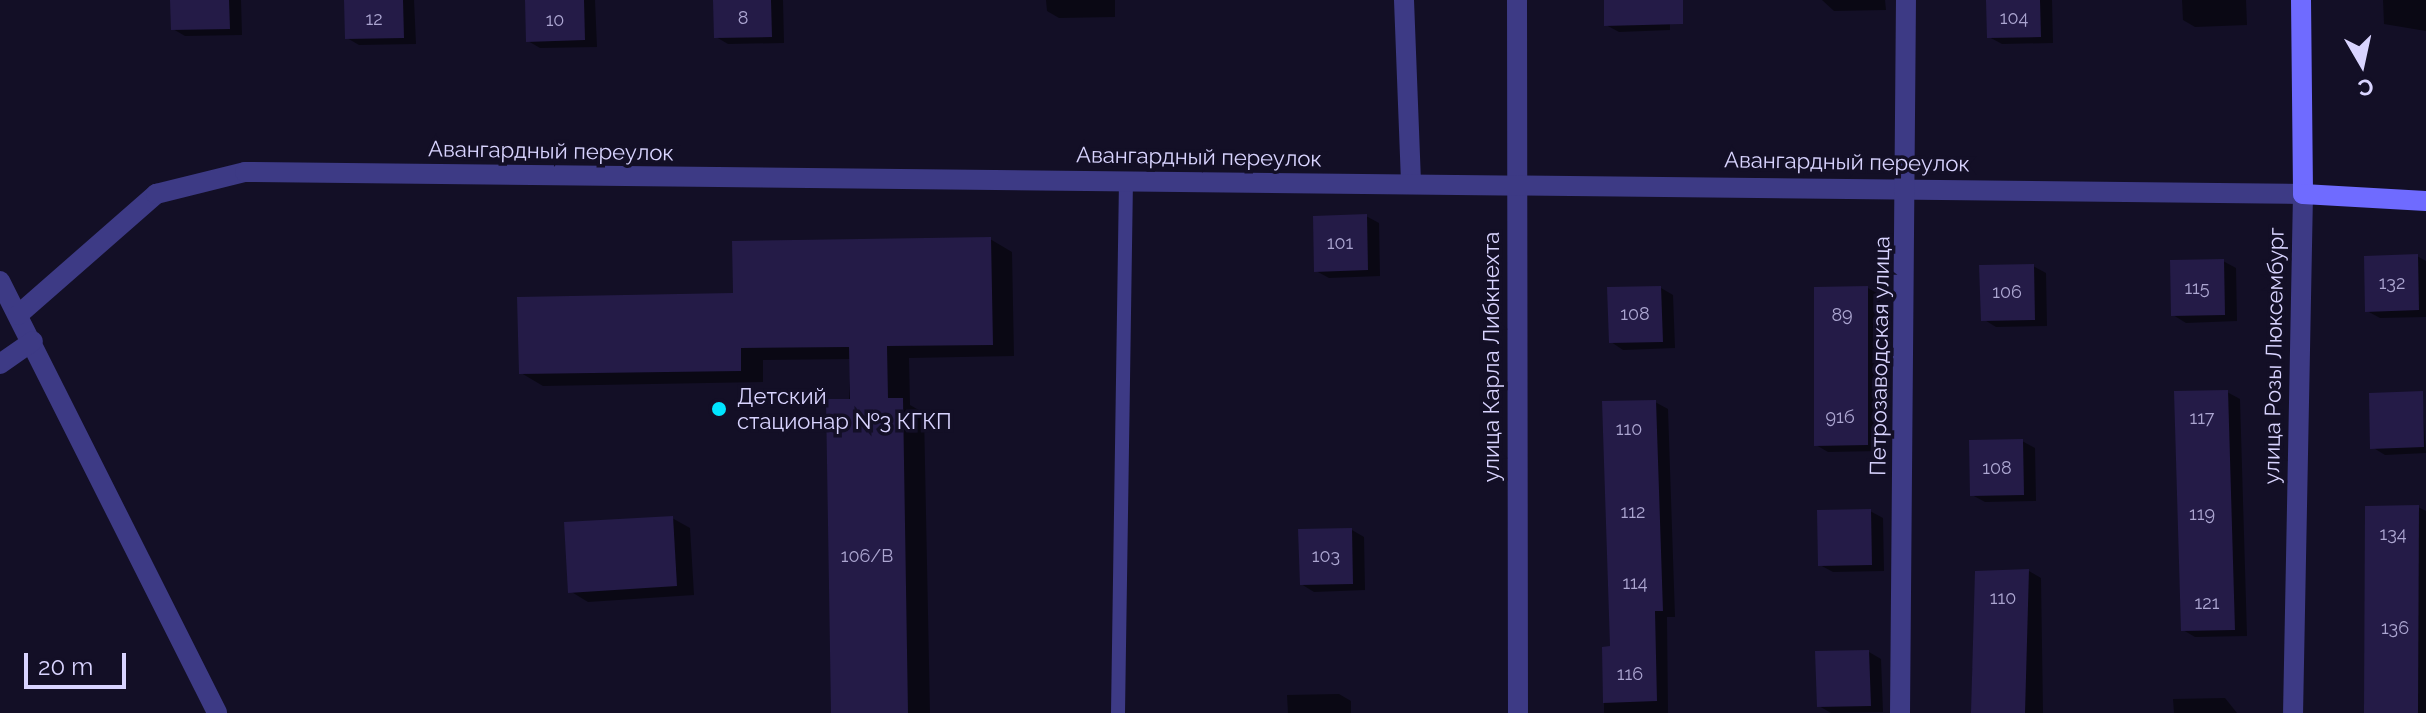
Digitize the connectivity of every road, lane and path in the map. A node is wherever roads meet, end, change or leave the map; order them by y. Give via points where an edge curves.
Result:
1 (1404, 0) edge
2 (1517, 0) edge
3 (1906, 0) edge
4 (2301, 0) edge
5 (1126, 180) junction
6 (1411, 182) junction
7 (1514, 183) junction
8 (1906, 187) junction
9 (2303, 194) junction
10 (2426, 201) edge
11 (0, 281) edge
12 (18, 315) junction
13 (33, 341) junction
14 (0, 364) edge
15 (217, 713) edge
16 (1118, 713) edge
17 (1518, 713) edge
18 (1900, 713) edge
19 (2293, 713) edge

1 - 6 street
2 - 7 street, улица Карла Либкнехта
3 - 8 street, Петрозаводская улица
4 - 9 main road, улица Розы Люксембург
5 - 6 street, Авангардный переулок
5 - 12 street, Авангардный переулок via 245,172 156,194
5 - 16 lane
6 - 7 street, Авангардный переулок
7 - 8 street, Авангардный переулок
7 - 17 street, улица Карла Либкнехта
8 - 9 street, Авангардный переулок
8 - 18 street, Петрозаводская улица
9 - 10 main road, Авангардный переулок
9 - 19 street, улица Розы Люксембург
11 - 12 street
12 - 13 street
13 - 14 street
13 - 15 street

